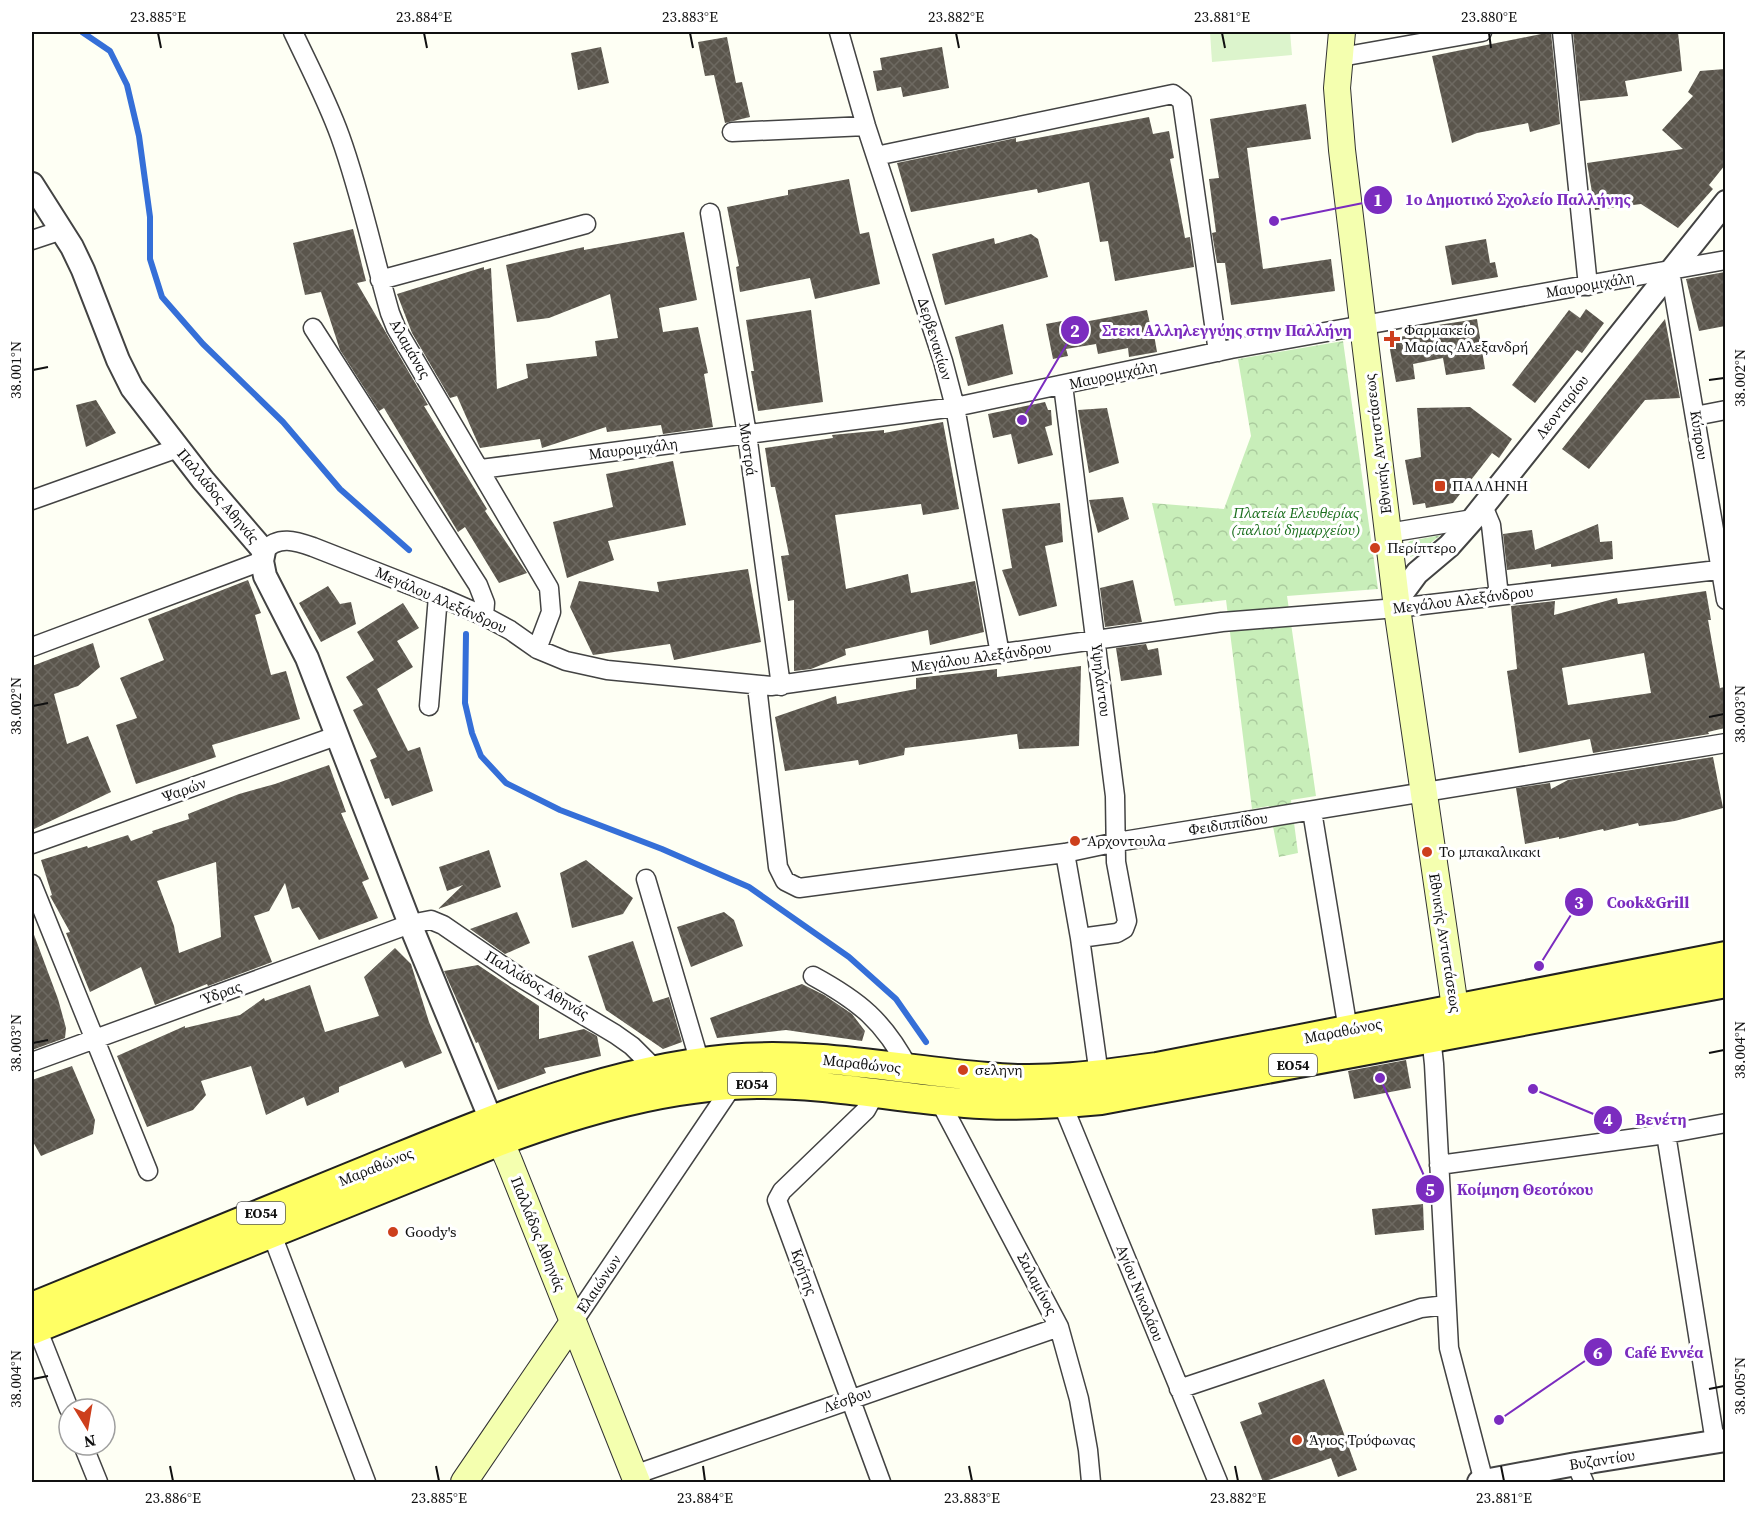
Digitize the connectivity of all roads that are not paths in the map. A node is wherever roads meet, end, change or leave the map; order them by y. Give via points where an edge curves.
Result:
1 (293, 32) edge
2 (839, 32) edge
3 (1342, 32) edge
4 (1482, 32) edge
5 (1562, 32) edge
6 (1341, 57) junction
7 (866, 126) junction
8 (732, 132) dead end
9 (876, 156) junction
10 (32, 184) edge
11 (1725, 202) edge
12 (710, 213) dead end
13 (586, 224) dead end
14 (62, 230) junction
15 (32, 240) edge
16 (1689, 247) junction
17 (1725, 260) edge
18 (1704, 265) junction
19 (1670, 271) junction
20 (380, 280) junction
21 (1588, 285) junction
22 (1364, 325) junction
23 (313, 328) dead end
24 (1218, 352) junction
25 (1063, 385) junction
26 (955, 407) junction
27 (1725, 410) edge
28 (1695, 416) junction
29 (747, 434) junction
30 (178, 448) junction
31 (481, 469) junction
32 (32, 500) edge
33 (1478, 513) junction
34 (1388, 533) junction
35 (263, 556) junction
36 (1723, 569) edge
37 (438, 596) junction
38 (1499, 596) junction
39 (1725, 600) edge
40 (1397, 608) junction
41 (484, 616) junction
42 (1096, 640) junction
43 (32, 647) edge
44 (537, 649) junction
45 (1000, 654) junction
46 (757, 686) junction
47 (781, 686) junction
48 (429, 706) dead end
49 (336, 736) junction
50 (1725, 743) edge
51 (1423, 792) junction
52 (1312, 811) junction
53 (1116, 842) junction
54 (32, 844) edge
55 (1065, 853) junction
56 (646, 879) dead end
57 (32, 884) edge
58 (410, 924) junction
59 (1080, 938) junction
60 (1725, 956) edge
61 (813, 976) dead end
62 (1725, 983) edge
63 (1444, 1024) junction
64 (1348, 1030) junction
65 (94, 1039) junction
66 (32, 1062) edge
67 (700, 1063) junction
68 (909, 1069) junction
69 (656, 1070) junction
70 (1099, 1076) junction
71 (733, 1085) junction
72 (876, 1092) junction
73 (939, 1100) junction
74 (1062, 1103) junction
75 (1725, 1123) edge
76 (496, 1131) junction
77 (1666, 1134) junction
78 (1439, 1165) junction
79 (148, 1171) dead end
80 (272, 1232) junction
81 (1446, 1305) junction
82 (33, 1322) edge
83 (573, 1322) junction
84 (1059, 1327) junction
85 (1179, 1389) junction
86 (64, 1397) edge
87 (850, 1399) junction
88 (1720, 1441) edge
89 (88, 1457) edge
90 (1580, 1473) edge
91 (636, 1478) edge
92 (98, 1482) edge
93 (366, 1482) edge
94 (464, 1482) edge
95 (881, 1482) edge
96 (1091, 1482) edge
97 (1218, 1482) edge
98 (1482, 1482) edge

1 - 20 street, Αλαμάνας via 341,138
2 - 7 street, Δερβενακίων
3 - 6 main road, Εθνικής Αντιστάσεως
4 - 6 street
5 - 21 street
6 - 22 main road, Εθνικής Αντιστάσεως via 1337,88 1342,150
7 - 8 street
7 - 9 street, Δερβενακίων
9 - 24 street via 1173,94 1182,100
9 - 26 street, Δερβενακίων
10 - 14 street, Παλλάδος Αθηνάς
11 - 16 street, Λεονταρίου
12 - 29 street, Μυστρά
13 - 20 street
14 - 15 street
14 - 30 street, Παλλάδος Αθηνάς via 132,388
16 - 18 street via 1694,258
16 - 19 street, Λεονταρίου
17 - 18 street, Μαυρομιχάλη
18 - 19 street, Μαυρομιχάλη
19 - 21 street, Μαυρομιχάλη
19 - 28 street, Κύπρου
19 - 33 street, Λεονταρίου
20 - 31 street, Αλαμάνας via 396,328
21 - 22 street, Μαυρομιχάλη
22 - 24 street, Μαυρομιχάλη
22 - 34 main road, Εθνικής Αντιστάσεως
23 - 41 street via 477,585 485,603
24 - 25 street, Μαυρομιχάλη
25 - 26 street, Μαυρομιχάλη
25 - 42 street, Υψηλάντου
26 - 29 street, Μαυρομιχάλη
26 - 45 street, Δερβενακίων
27 - 28 street
28 - 36 street, Κύπρου
29 - 31 street, Μαυρομιχάλη
29 - 47 street, Μυστρά
30 - 32 street
30 - 35 street, Παλλάδος Αθηνάς
31 - 44 street, Αλαμάνας via 549,588 551,612
33 - 34 street
33 - 38 street via 1491,525
33 - 40 street, Λεονταρίου via 1449,546 1417,573
34 - 40 main road, Εθνικής Αντιστάσεως
35 - 37 street, Μεγάλου Αλεξάνδρου via 269,546 280,540 298,541
35 - 43 street, Μεγάλου Αλεξάνδρου
35 - 49 street, Παλλάδος Αθηνάς via 268,583 307,658
36 - 38 street, Μεγάλου Αλεξάνδρου
36 - 39 street, Κύπρου
37 - 41 street, Μεγάλου Αλεξάνδρου
37 - 48 street
38 - 40 street, Μεγάλου Αλεξάνδρου
40 - 42 street, Μεγάλου Αλεξάνδρου via 1222,622
40 - 51 main road, Εθνικής Αντιστάσεως
41 - 44 street, Μεγάλου Αλεξάνδρου
42 - 45 street, Μεγάλου Αλεξάνδρου
42 - 53 street, Υψηλάντου via 1115,796
44 - 46 street, Μεγάλου Αλεξάνδρου via 593,668
45 - 47 street, Μεγάλου Αλεξάνδρου
46 - 47 street, Μεγάλου Αλεξάνδρου
46 - 55 street, Φειδιππίδου via 778,867 785,881 799,888
49 - 54 street, Ψαρών
49 - 58 street, Παλλάδος Αθηνάς
50 - 51 street, Φειδιππίδου
51 - 52 street, Φειδιππίδου
51 - 63 main road, Εθνικής Αντιστάσεως
52 - 53 street, Φειδιππίδου
52 - 64 street
53 - 55 street, Φειδιππίδου
53 - 59 street, Υψηλάντου via 1127,921 1124,929
55 - 59 street
56 - 67 street
57 - 65 street
58 - 65 street, Ύδρας
58 - 69 street, Παλλάδος Αθηνάς via 432,920 443,925 516,975 615,1034
58 - 76 street, Παλλάδος Αθηνάς
59 - 70 street
60 - 63 main road, Μαραθώνος / ΕΟ54
61 - 68 street via 870,1013 890,1036
62 - 63 main road, Μαραθώνος / ΕΟ54
63 - 64 main road, Μαραθώνος / ΕΟ54
63 - 74 main road, Μαραθώνος / ΕΟ54 via 1126,1097
63 - 78 street
64 - 70 main road, Μαραθώνος / ΕΟ54
65 - 66 street, Ύδρας
65 - 79 street
67 - 68 main road, Μαραθώνος / ΕΟ54 via 789,1057
67 - 69 main road, Μαραθώνος / ΕΟ54
68 - 70 main road, Μαραθώνος / ΕΟ54 via 989,1078
69 - 76 main road, Μαραθώνος / ΕΟ54 via 581,1089
71 - 72 main road, Μαραθώνος / ΕΟ54
71 - 76 main road, Μαραθώνος / ΕΟ54 via 686,1091
71 - 83 street, Ελαιώνων
72 - 73 main road, Μαραθώνος / ΕΟ54
72 - 87 street, Κρήτης via 866,1110 777,1200
73 - 74 main road, Μαραθώνος / ΕΟ54
73 - 84 street, Σαλαμίνος
74 - 85 street, Αγίου Νικολάου
75 - 77 street
76 - 80 main road, Μαραθώνος / ΕΟ54
76 - 82 main road, Μαραθώνος / ΕΟ54
76 - 83 main road, Παλλάδος Αθιηνάς
77 - 78 street
77 - 88 street
78 - 81 street
80 - 82 main road, Μαραθώνος / ΕΟ54
80 - 93 street
81 - 85 street via 1421,1308
81 - 98 street via 1449,1348
82 - 86 street
83 - 91 main road, Παλλάδος Αθιηνάς
83 - 94 main road, Ελαιώνων
84 - 87 street, Λέσβου
84 - 96 street, Σαλαμίνος via 1079,1399
85 - 97 street, Αγίου Νικολάου
87 - 91 street, Λέσβου
87 - 95 street, Κρήτης
88 - 90 street, Βυζαντίου
89 - 92 street
90 - 98 street, Βυζαντίου

